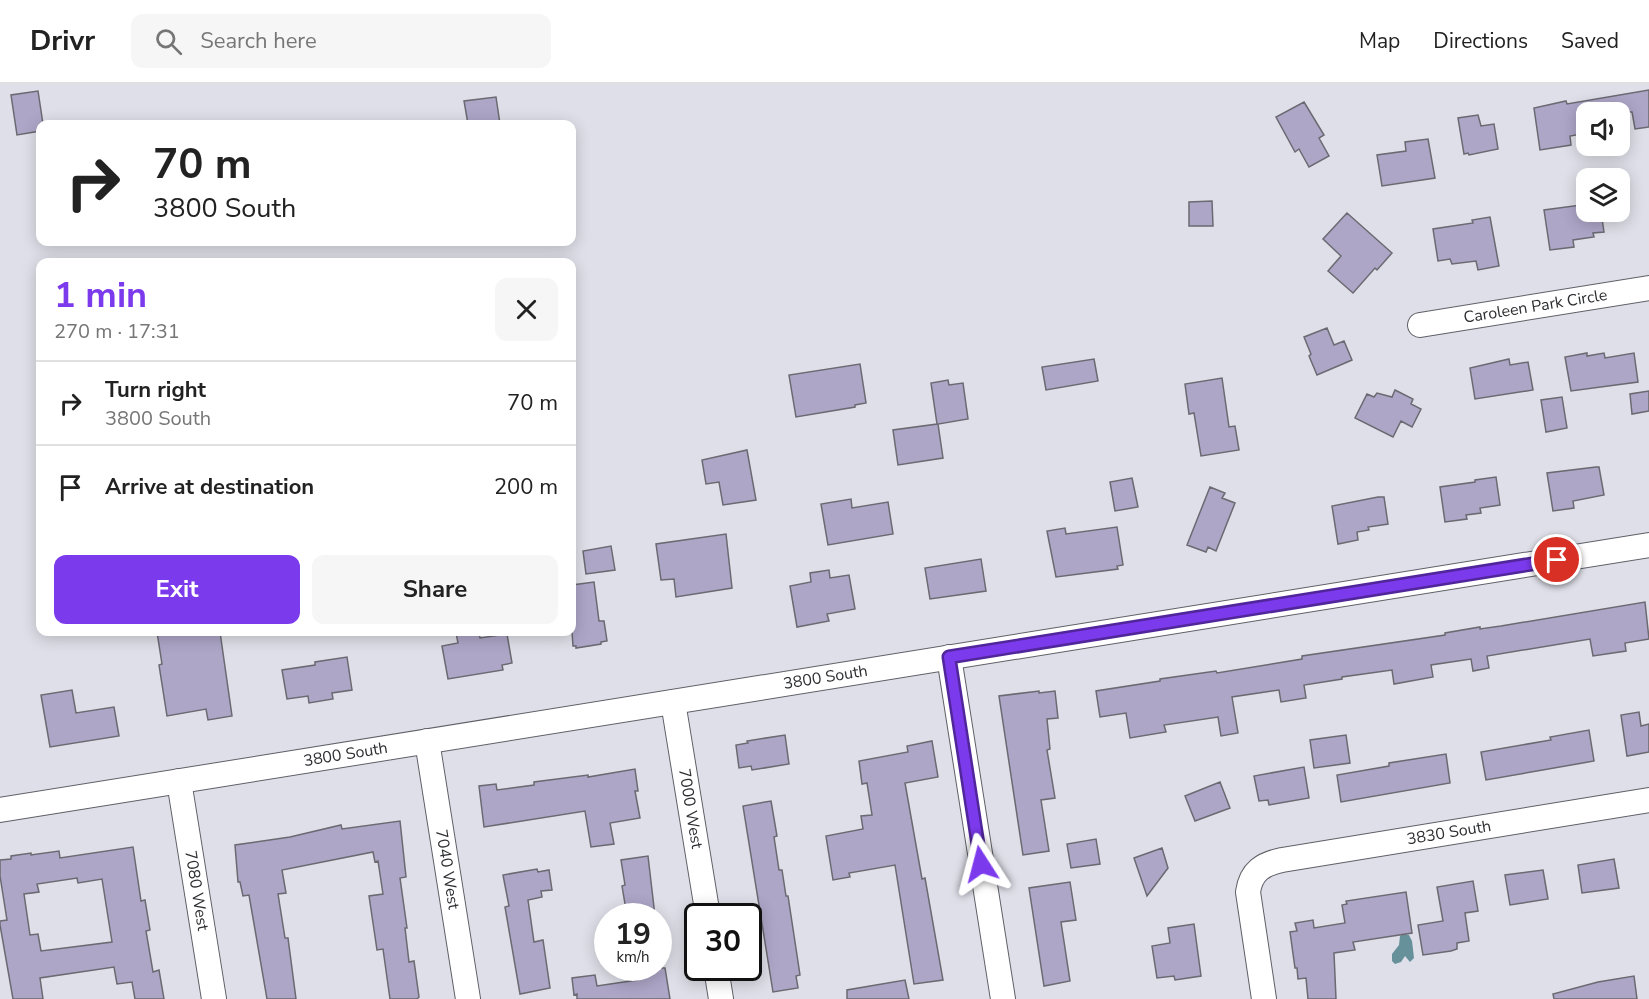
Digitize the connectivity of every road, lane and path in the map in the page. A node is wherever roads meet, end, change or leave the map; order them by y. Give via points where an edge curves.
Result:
1 (1649, 288) edge
2 (1420, 324) dead end
3 (1649, 545) edge
4 (949, 657) junction
5 (674, 702) junction
6 (427, 741) junction
7 (179, 782) junction
8 (1649, 801) edge
9 (0, 810) edge
10 (706, 903) edge
11 (718, 981) edge
12 (214, 999) edge
13 (468, 999) edge
14 (721, 999) edge
15 (1003, 999) edge
16 (1264, 999) edge

1 - 2 street, Caroleen Park Circle
3 - 4 street, 3800 South
4 - 5 street, 3800 South
4 - 15 street
5 - 6 street, 3800 South
5 - 10 street, 7000 West
6 - 7 street, 3800 South
6 - 13 street, 7040 West
7 - 9 street, 3800 South
7 - 12 street, 7080 West
8 - 16 street, 3830 South via 1262,866 1250,882 1249,903
11 - 14 street

